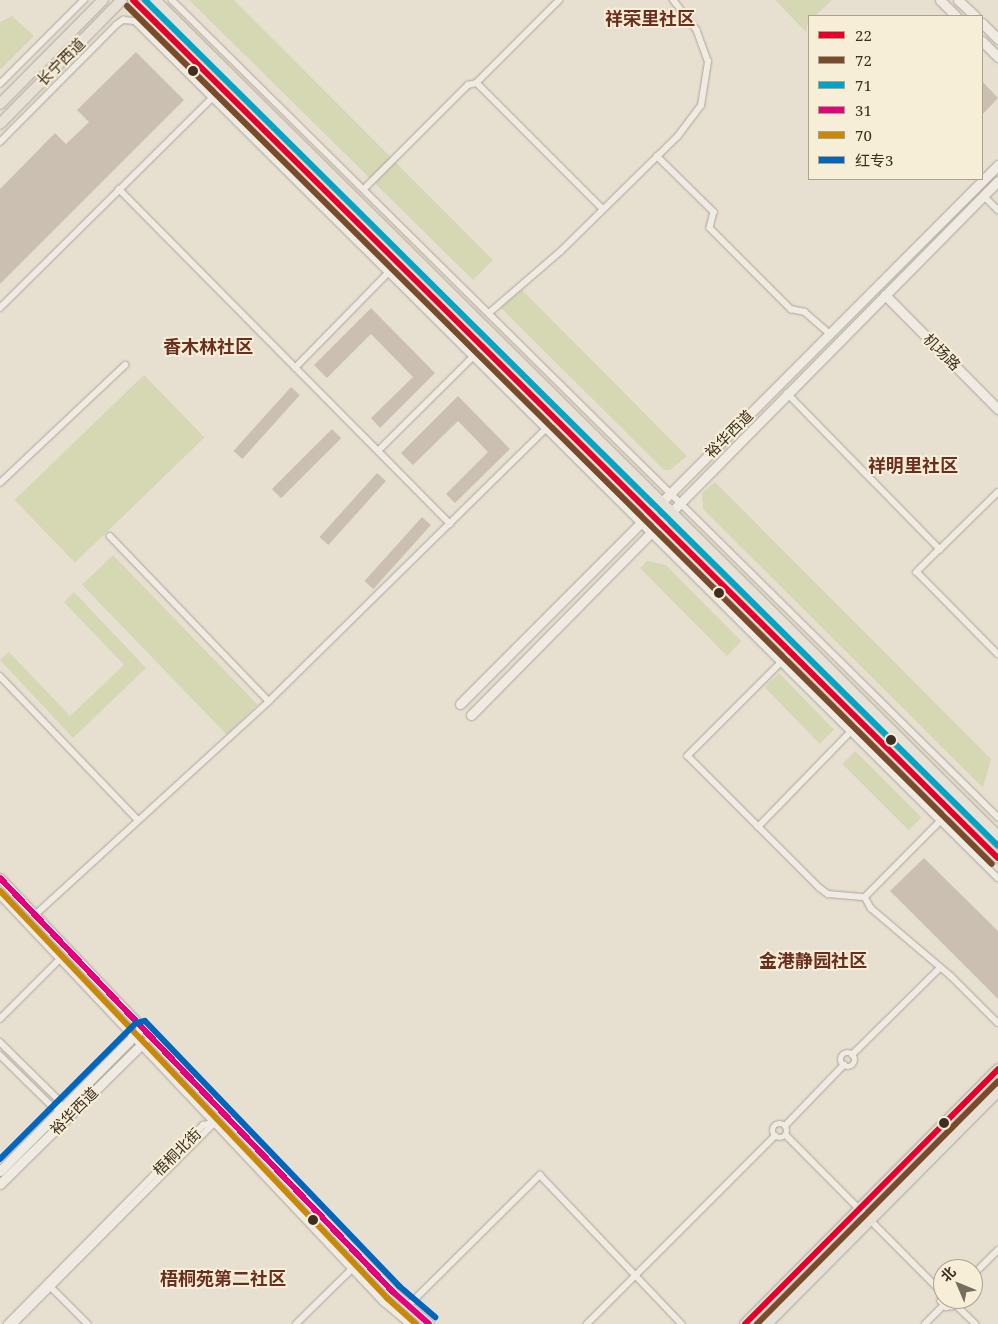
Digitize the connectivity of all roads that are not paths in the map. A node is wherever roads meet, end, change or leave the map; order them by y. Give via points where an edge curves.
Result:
1 (84, 0) edge
2 (103, 0) edge
3 (122, 0) edge
4 (133, 0) edge
5 (155, 0) edge
6 (172, 0) edge
7 (560, 0) edge
8 (673, 0) edge
9 (684, 0) edge
10 (940, 0) edge
11 (958, 0) edge
12 (679, 5) junction
13 (955, 15) edge
14 (974, 15) edge
15 (983, 24) edge
16 (998, 39) edge
17 (983, 42) edge
18 (998, 58) edge
19 (477, 83) junction
20 (0, 84) edge
21 (222, 88) junction
22 (212, 97) junction
23 (0, 104) edge
24 (0, 124) edge
25 (0, 142) edge
26 (657, 156) junction
27 (998, 164) edge
28 (983, 179) edge
29 (982, 180) edge
30 (998, 181) edge
31 (119, 189) junction
32 (364, 189) junction
33 (984, 196) junction
34 (603, 209) junction
35 (998, 210) edge
36 (418, 243) junction
37 (409, 252) junction
38 (398, 263) junction
39 (389, 272) junction
40 (885, 295) junction
41 (0, 308) edge
42 (489, 313) junction
43 (830, 334) junction
44 (838, 342) junction
45 (483, 347) junction
46 (473, 357) junction
47 (125, 365) dead end
48 (295, 368) junction
49 (786, 393) junction
50 (998, 409) edge
51 (556, 419) junction
52 (546, 429) junction
53 (378, 451) junction
54 (0, 483) edge
55 (669, 492) junction
56 (998, 492) edge
57 (660, 502) junction
58 (680, 502) junction
59 (649, 512) junction
60 (670, 512) junction
61 (639, 522) junction
62 (660, 523) junction
63 (450, 524) junction
64 (650, 533) junction
65 (110, 536) dead end
66 (940, 549) junction
67 (791, 653) junction
68 (998, 654) edge
69 (781, 664) junction
70 (0, 676) edge
71 (881, 700) junction
72 (269, 701) junction
73 (460, 704) dead end
74 (872, 711) junction
75 (471, 715) dead end
76 (860, 722) junction
77 (852, 734) junction
78 (950, 811) junction
79 (998, 817) edge
80 (138, 820) junction
81 (940, 820) junction
82 (758, 827) junction
83 (998, 836) edge
84 (998, 858) edge
85 (0, 878) edge
86 (998, 878) edge
87 (0, 894) edge
88 (865, 897) junction
89 (36, 915) junction
90 (61, 958) junction
91 (940, 968) junction
92 (0, 1019) edge
93 (998, 1023) edge
94 (142, 1029) junction
95 (135, 1036) junction
96 (149, 1038) junction
97 (0, 1042) edge
98 (141, 1045) junction
99 (0, 1055) edge
100 (852, 1055) junction
101 (844, 1066) junction
102 (998, 1069) edge
103 (998, 1091) edge
104 (62, 1108) junction
105 (214, 1123) junction
106 (785, 1126) junction
107 (786, 1135) junction
108 (775, 1136) junction
109 (0, 1171) edge
110 (0, 1184) edge
111 (860, 1208) junction
112 (870, 1220) junction
113 (998, 1250) edge
114 (998, 1256) edge
115 (983, 1265) edge
116 (352, 1268) junction
117 (983, 1270) edge
118 (637, 1274) junction
119 (933, 1284) edge
120 (49, 1285) junction
121 (408, 1306) junction
122 (941, 1309) edge
123 (960, 1309) edge
124 (961, 1309) edge
125 (7, 1324) edge
126 (14, 1324) edge
127 (88, 1324) edge
128 (296, 1324) edge
129 (411, 1324) edge
130 (430, 1324) edge
131 (587, 1324) edge
132 (682, 1324) edge
133 (745, 1324) edge
134 (767, 1324) edge
135 (925, 1324) edge
136 (971, 1324) edge
137 (976, 1324) edge

1 - 20 street
2 - 23 main road, 长宁西道
3 - 24 main road, 长宁西道
4 - 21 main road
5 - 37 main road
6 - 32 street
7 - 19 street
8 - 12 street
9 - 12 street
10 - 13 main road
11 - 14 main road
12 - 26 street via 703,44 708,79 704,100 692,120
15 - 16 main road
17 - 18 main road
19 - 32 street via 468,85
19 - 34 street
21 - 22 street
21 - 38 main road
22 - 25 street via 134,20 123,20
22 - 31 street
22 - 39 street
26 - 34 street
26 - 43 street via 714,212 710,228 792,310 805,312
27 - 28 main road, 裕华西道
29 - 43 main road, 裕华西道
30 - 33 main road, 裕华西道
31 - 41 street
31 - 48 street
32 - 36 street
33 - 35 street
33 - 40 main road, 裕华西道
34 - 42 street
36 - 37 street
36 - 42 street
37 - 38 main road
37 - 57 main road
38 - 39 street
38 - 45 main road
39 - 46 street
39 - 48 street
40 - 44 main road, 裕华西道
40 - 50 main road, 机场路
42 - 55 street
43 - 44 main road
43 - 55 main road, 裕华西道
44 - 49 main road, 裕华西道
45 - 46 street
45 - 51 main road
46 - 52 street
46 - 53 street
47 - 54 street
48 - 53 street
49 - 58 main road, 裕华西道
49 - 66 street
51 - 52 street
51 - 59 main road
52 - 61 street
52 - 63 street
53 - 63 street
55 - 57 main road, 裕华西道
55 - 58 street
56 - 66 street
57 - 59 main road, 裕华西道
57 - 60 main road
58 - 60 main road, 裕华西道
58 - 71 street
59 - 61 main road, 裕华西道
59 - 62 main road
60 - 62 main road, 裕华西道
60 - 74 main road
61 - 64 street
61 - 73 main road, 裕华西道
62 - 64 main road, 裕华西道
62 - 67 main road
63 - 72 street
64 - 69 street
64 - 75 main road, 裕华西道
65 - 72 street
66 - 68 street via 917,572
67 - 69 street
67 - 76 main road
69 - 77 street
69 - 82 street via 688,756
70 - 80 street
71 - 74 street
71 - 79 street
72 - 80 street
74 - 76 main road
74 - 83 main road
76 - 77 street
76 - 78 main road
77 - 81 street
77 - 82 street
78 - 81 street
78 - 84 main road
80 - 89 street
81 - 86 street
81 - 88 street
82 - 88 street via 828,894
85 - 89 main road
87 - 90 main road
88 - 91 street via 871,908
89 - 94 main road
90 - 92 street
90 - 95 main road
91 - 93 street
91 - 100 street
94 - 95 main road, 裕华西道
94 - 96 main road
95 - 98 main road
95 - 104 main road, 裕华西道
96 - 98 main road, 裕华西道
96 - 121 main road
97 - 104 street via 58,1099
98 - 105 main road
98 - 110 main road, 裕华西道
99 - 104 street via 53,1107
100 - 101 street via 853,1065
100 - 101 street via 843,1056
101 - 106 street
102 - 111 main road
103 - 112 main road
104 - 109 main road, 裕华西道
105 - 116 main road
105 - 120 street, 梧桐北街
106 - 107 street
106 - 108 street via 775,1126
107 - 108 street
107 - 111 street
108 - 118 street
111 - 112 street
111 - 133 main road
112 - 119 street
112 - 134 main road
113 - 115 street
114 - 117 street
116 - 128 street
116 - 129 main road
118 - 121 street via 540,1175
118 - 131 street
118 - 132 street
120 - 125 street, 梧桐北街
120 - 126 street, 梧桐北街
120 - 127 street
121 - 130 main road
122 - 135 street
123 - 136 street
124 - 137 street

